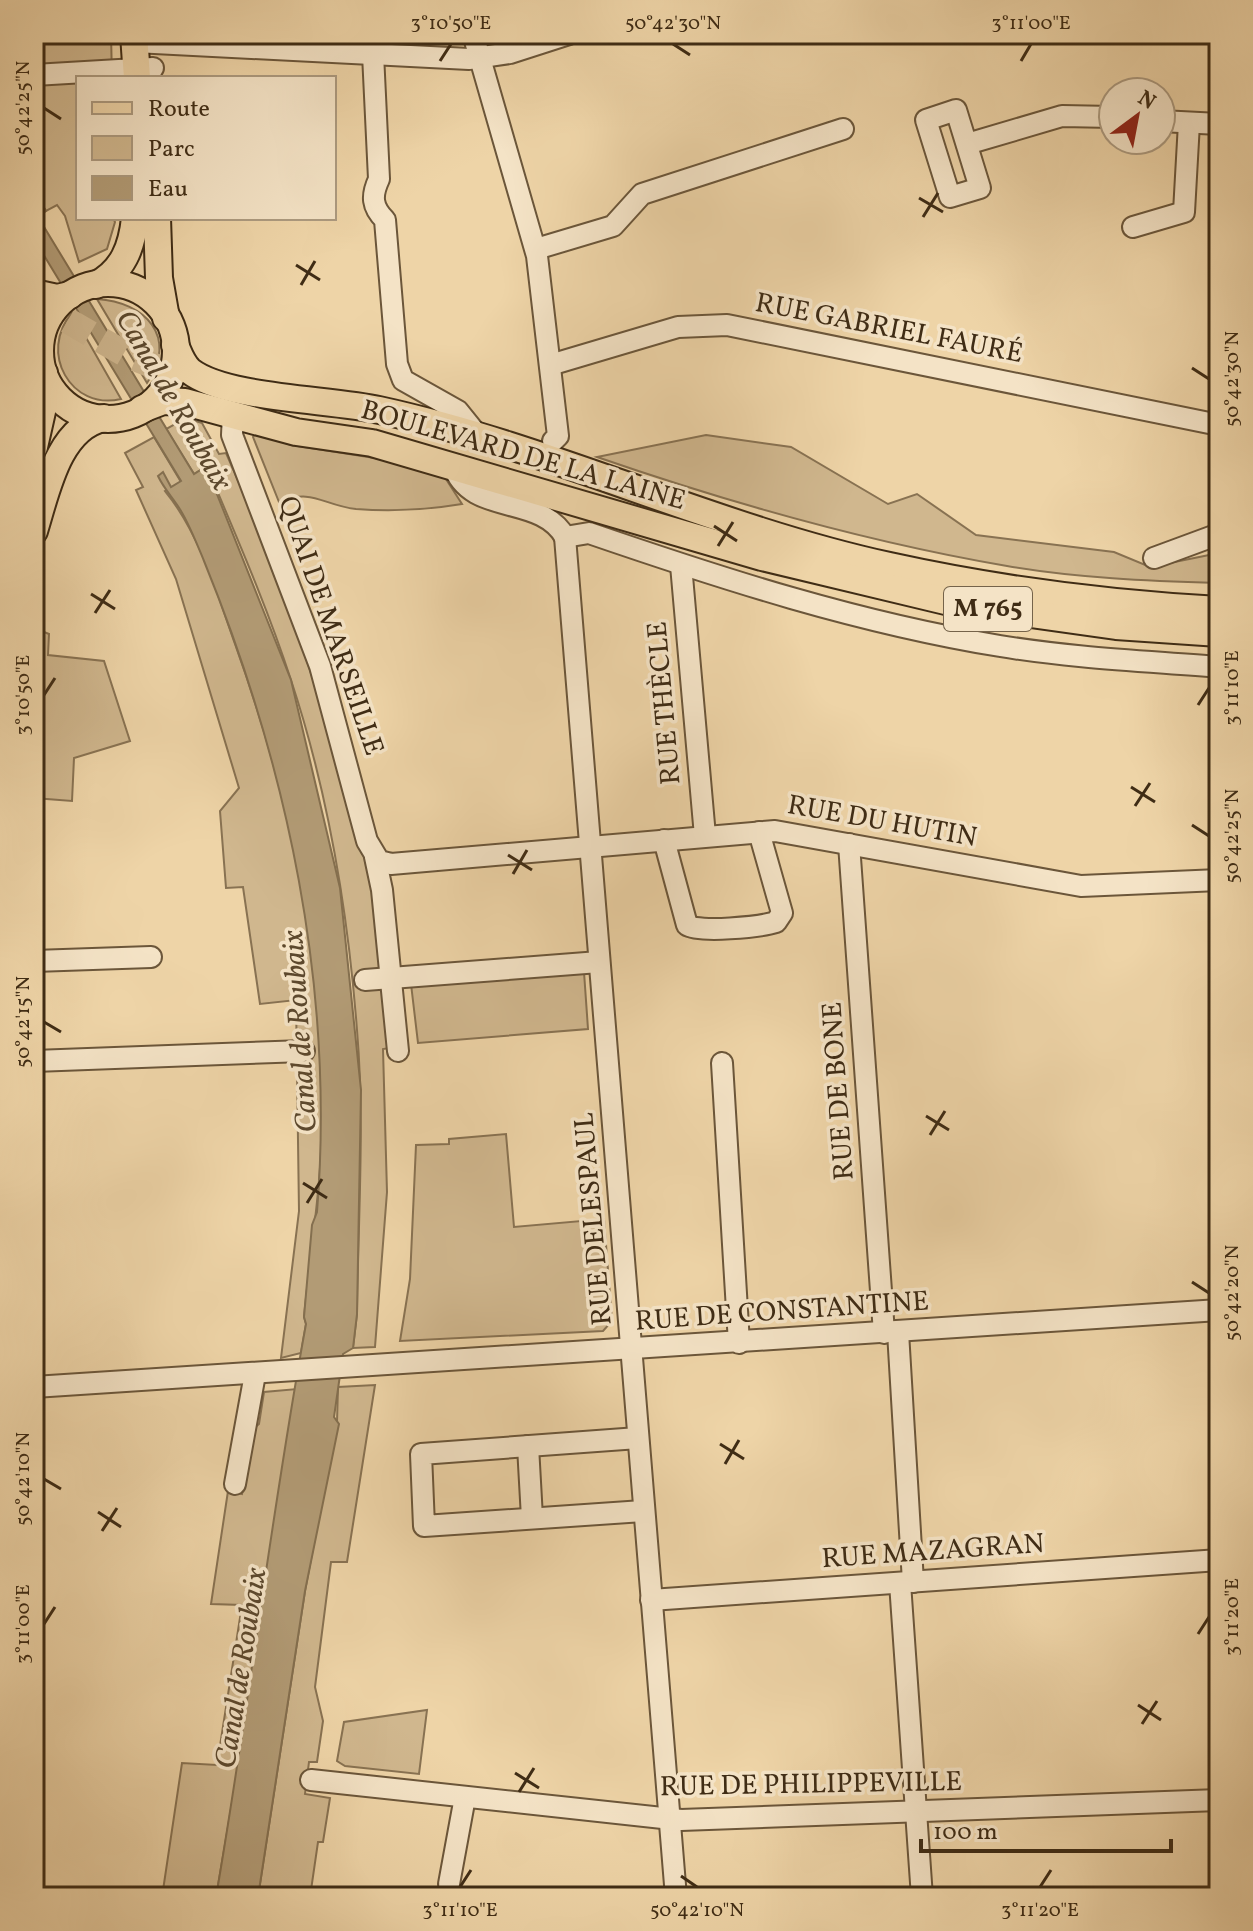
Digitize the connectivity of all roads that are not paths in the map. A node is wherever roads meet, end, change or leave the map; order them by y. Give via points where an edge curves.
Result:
1 (473, 34) edge
2 (569, 34) edge
3 (373, 54) junction
4 (144, 56) edge
5 (478, 59) junction
6 (34, 75) edge
7 (1097, 117) edge
8 (1177, 122) edge
9 (1189, 123) junction
10 (1219, 124) edge
11 (843, 129) dead end
12 (967, 144) dead end
13 (135, 220) edge
14 (157, 220) edge
15 (1133, 227) dead end
16 (536, 249) junction
17 (68, 293) edge
18 (167, 319) junction
19 (175, 345) junction
20 (39, 355) edge
21 (551, 374) junction
22 (403, 380) junction
23 (139, 408) junction
24 (393, 413) junction
25 (233, 414) junction
26 (1219, 425) edge
27 (479, 437) junction
28 (553, 441) dead end
29 (34, 447) edge
30 (453, 465) junction
31 (35, 526) edge
32 (1219, 534) edge
33 (565, 537) junction
34 (785, 539) junction
35 (762, 557) junction
36 (1154, 558) dead end
37 (681, 565) junction
38 (1219, 610) edge
39 (1219, 633) edge
40 (1219, 667) edge
41 (759, 832) junction
42 (705, 836) junction
43 (664, 840) junction
44 (849, 844) junction
45 (590, 846) junction
46 (383, 860) junction
47 (1219, 880) edge
48 (151, 957) dead end
49 (34, 961) edge
50 (599, 962) junction
51 (365, 980) dead end
52 (391, 980) junction
53 (304, 1051) dead end
54 (398, 1051) dead end
55 (34, 1061) edge
56 (722, 1063) dead end
57 (1219, 1310) edge
58 (891, 1333) junction
59 (739, 1343) junction
60 (633, 1350) junction
61 (255, 1374) junction
62 (34, 1387) edge
63 (638, 1438) junction
64 (528, 1446) junction
65 (235, 1484) dead end
66 (643, 1511) junction
67 (532, 1518) junction
68 (1219, 1560) edge
69 (906, 1582) junction
70 (651, 1600) junction
71 (311, 1780) dead end
72 (465, 1797) junction
73 (1219, 1800) edge
74 (916, 1812) junction
75 (669, 1819) junction
76 (449, 1884) dead end
77 (676, 1897) edge
78 (922, 1897) edge

1 - 5 street
2 - 5 street
3 - 4 street
3 - 5 street
3 - 22 street via 379,179 372,194 376,211 385,220 397,364
4 - 6 street
5 - 16 street
7 - 12 street via 1062,116
8 - 9 street
9 - 10 street
9 - 15 street via 1184,212
11 - 16 street via 642,194 613,226
13 - 17 main road via 122,264
14 - 18 main road
16 - 21 street
17 - 18 main road via 119,284 141,292
17 - 20 main road via 45,324
18 - 19 main road
19 - 23 main road via 172,371
19 - 24 main road, BOULEVARD DE LA LAINE / M 765 via 187,368 219,383
20 - 23 main road via 52,390 85,415
20 - 29 main road via 43,407
21 - 26 street, RUE GABRIEL FAURÉ via 678,327 709,323
21 - 28 street via 558,436
22 - 24 street
22 - 27 street via 458,411
23 - 25 main road, BOULEVARD DE LA LAINE / M 765 via 185,402
23 - 31 main road via 89,422 71,438
24 - 27 main road, BOULEVARD DE LA LAINE / M 765
25 - 30 main road, BOULEVARD DE LA LAINE / M 765
25 - 46 street, QUAI DE MARSEILLE via 232,435 320,666
27 - 34 main road, BOULEVARD DE LA LAINE / M 765
30 - 33 street via 458,481 472,493 544,517
30 - 35 main road, BOULEVARD DE LA LAINE / M 765
32 - 36 street
33 - 37 street via 584,532
33 - 45 street, RUE DELESPAUL
34 - 35 main road via 424,433 305,417 420,443
34 - 38 main road, BOULEVARD DE LA LAINE / M 765 via 890,567 998,587
35 - 39 main road, BOULEVARD DE LA LAINE / M 765 via 997,611
37 - 40 street via 840,612 978,643
37 - 42 street, RUE THÈCLE
41 - 42 street, RUE DU HUTIN
41 - 43 street via 782,913 776,922 749,930 697,930 687,925
41 - 44 street, RUE DU HUTIN
42 - 43 street, RUE DU HUTIN
43 - 45 street, RUE DU HUTIN
44 - 47 street, RUE DU HUTIN via 1081,886
44 - 58 street, RUE DE BONE
45 - 46 street, RUE DU HUTIN
45 - 50 street, RUE DELESPAUL
46 - 52 street, QUAI DE MARSEILLE
48 - 49 street
50 - 52 street
50 - 60 street, RUE DELESPAUL
51 - 52 street
52 - 54 street, QUAI DE MARSEILLE
53 - 55 street
56 - 59 street
57 - 58 street, RUE DE CONSTANTINE
58 - 59 street, RUE DE CONSTANTINE
58 - 69 street, RUE DE BONE
59 - 60 street, RUE DE CONSTANTINE
60 - 61 street, RUE DE CONSTANTINE
60 - 63 street, RUE DELESPAUL
61 - 62 street, RUE DE CONSTANTINE
61 - 65 street
63 - 64 street
63 - 66 street, RUE DELESPAUL
64 - 67 street
64 - 67 street via 421,1454 424,1526
66 - 67 street
66 - 70 street, RUE DELESPAUL
68 - 69 street, RUE MAZAGRAN
69 - 70 street, RUE MAZAGRAN
69 - 74 street, RUE DE BONE
70 - 75 street, RUE DELESPAUL
71 - 72 street, RUE DE PHILIPPEVILLE
72 - 75 street, RUE DE PHILIPPEVILLE
72 - 76 street
73 - 74 street, RUE DE PHILIPPEVILLE
74 - 75 street, RUE DE PHILIPPEVILLE
74 - 78 street, RUE DE BONE
75 - 77 street, RUE DELESPAUL

